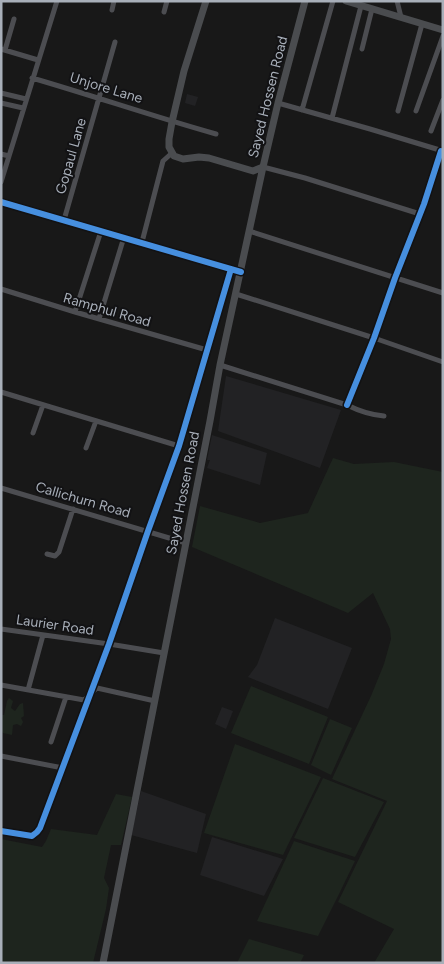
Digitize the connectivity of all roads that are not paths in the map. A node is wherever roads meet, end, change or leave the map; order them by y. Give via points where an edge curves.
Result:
1 (57, 1) edge
2 (114, 1) edge
3 (167, 1) edge
4 (206, 1) edge
5 (305, 1) edge
6 (332, 1) edge
7 (346, 1) edge
8 (397, 1) edge
9 (366, 6) edge
10 (112, 10) dead end
11 (164, 12) dead end
12 (401, 17) junction
13 (14, 19) dead end
14 (422, 24) junction
15 (443, 30) edge
16 (443, 36) edge
17 (115, 42) dead end
18 (362, 49) dead end
19 (3, 50) edge
20 (38, 60) junction
21 (32, 78) junction
22 (1, 93) edge
23 (100, 98) junction
24 (26, 99) junction
25 (443, 100) edge
26 (1, 103) edge
27 (278, 103) junction
28 (23, 108) junction
29 (302, 110) junction
30 (398, 111) dead end
31 (416, 111) dead end
32 (332, 118) junction
33 (172, 122) junction
34 (431, 131) dead end
35 (216, 134) dead end
36 (442, 151) edge
37 (172, 153) junction
38 (1, 154) edge
39 (9, 156) junction
40 (3, 167) edge
41 (263, 167) junction
42 (253, 171) junction
43 (1, 182) edge
44 (260, 184) junction
45 (1, 202) edge
46 (420, 214) junction
47 (64, 220) junction
48 (101, 231) junction
49 (249, 231) junction
50 (124, 238) junction
51 (142, 242) junction
52 (231, 269) junction
53 (241, 272) junction
54 (395, 278) junction
55 (1, 289) edge
56 (443, 293) edge
57 (236, 294) junction
58 (75, 312) junction
59 (99, 319) junction
60 (374, 338) junction
61 (207, 350) junction
62 (443, 362) edge
63 (220, 365) junction
64 (1, 392) edge
65 (42, 405) junction
66 (347, 405) junction
67 (384, 416) dead end
68 (96, 421) junction
69 (33, 433) dead end
70 (179, 446) junction
71 (86, 448) dead end
72 (1, 488) edge
73 (73, 509) junction
74 (148, 531) junction
75 (186, 543) junction
76 (48, 554) dead end
77 (1, 629) edge
78 (44, 634) junction
79 (109, 644) junction
80 (164, 653) junction
81 (1, 685) edge
82 (28, 690) junction
83 (90, 694) junction
84 (66, 697) junction
85 (155, 701) junction
86 (51, 742) dead end
87 (1, 756) edge
88 (63, 768) junction
89 (1, 831) edge
90 (103, 963) edge

1 - 20 street
2 - 10 street
3 - 11 street
4 - 33 main road
5 - 27 main road, Sayed Hossen Road
6 - 29 street
7 - 9 main road
8 - 12 street
9 - 12 main road
9 - 18 street
9 - 32 street
12 - 14 main road
13 - 19 street
14 - 15 main road
14 - 30 street
16 - 31 street
17 - 23 street, Gopaul Lane
19 - 20 street
20 - 21 street
21 - 23 street, Unjore Lane
21 - 24 street
22 - 24 street
23 - 33 street, Unjore Lane
23 - 47 street, Gopaul Lane
24 - 28 street
25 - 34 street
26 - 28 street
27 - 29 street
27 - 41 main road, Sayed Hossen Road
28 - 39 street
29 - 32 street
32 - 36 street
33 - 35 street, Unjore Lane
33 - 37 main road via 168,143
36 - 46 street
37 - 42 main road via 180,159 209,158
37 - 51 street via 163,161
38 - 39 street
39 - 40 street
40 - 43 street
41 - 42 main road
41 - 44 main road, Sayed Hossen Road
41 - 46 street
42 - 44 main road
44 - 49 main road, Sayed Hossen Road
45 - 47 street
46 - 54 street
47 - 48 street
48 - 50 street
48 - 58 street
49 - 53 main road, Sayed Hossen Road
49 - 54 street
50 - 51 street
50 - 59 street
51 - 52 street
52 - 53 street
52 - 61 street
53 - 57 main road, Sayed Hossen Road
54 - 56 street
54 - 60 street
55 - 58 street, Ramphul Road
57 - 60 street
57 - 63 main road, Sayed Hossen Road
58 - 59 street, Ramphul Road
59 - 61 street, Ramphul Road
60 - 62 street
60 - 66 street
61 - 70 street
63 - 66 street
63 - 75 main road, Sayed Hossen Road
64 - 65 street
65 - 68 street
65 - 69 street
66 - 67 street
68 - 70 street
68 - 71 street
70 - 74 street
72 - 73 street, Callichurn Road
73 - 74 street, Callichurn Road
73 - 76 street via 58,552 55,556
74 - 75 street, Callichurn Road
74 - 79 street
75 - 80 main road, Sayed Hossen Road
77 - 78 street, Laurier Road
78 - 79 street, Laurier Road
78 - 82 street
79 - 80 street, Laurier Road
79 - 83 street
80 - 85 main road, Sayed Hossen Road
81 - 82 street
82 - 84 street
83 - 84 street via 84,700
83 - 85 street via 97,688
83 - 88 street
84 - 86 street
85 - 90 main road, Sayed Hossen Road
87 - 88 street
88 - 89 street via 37,832 32,836

